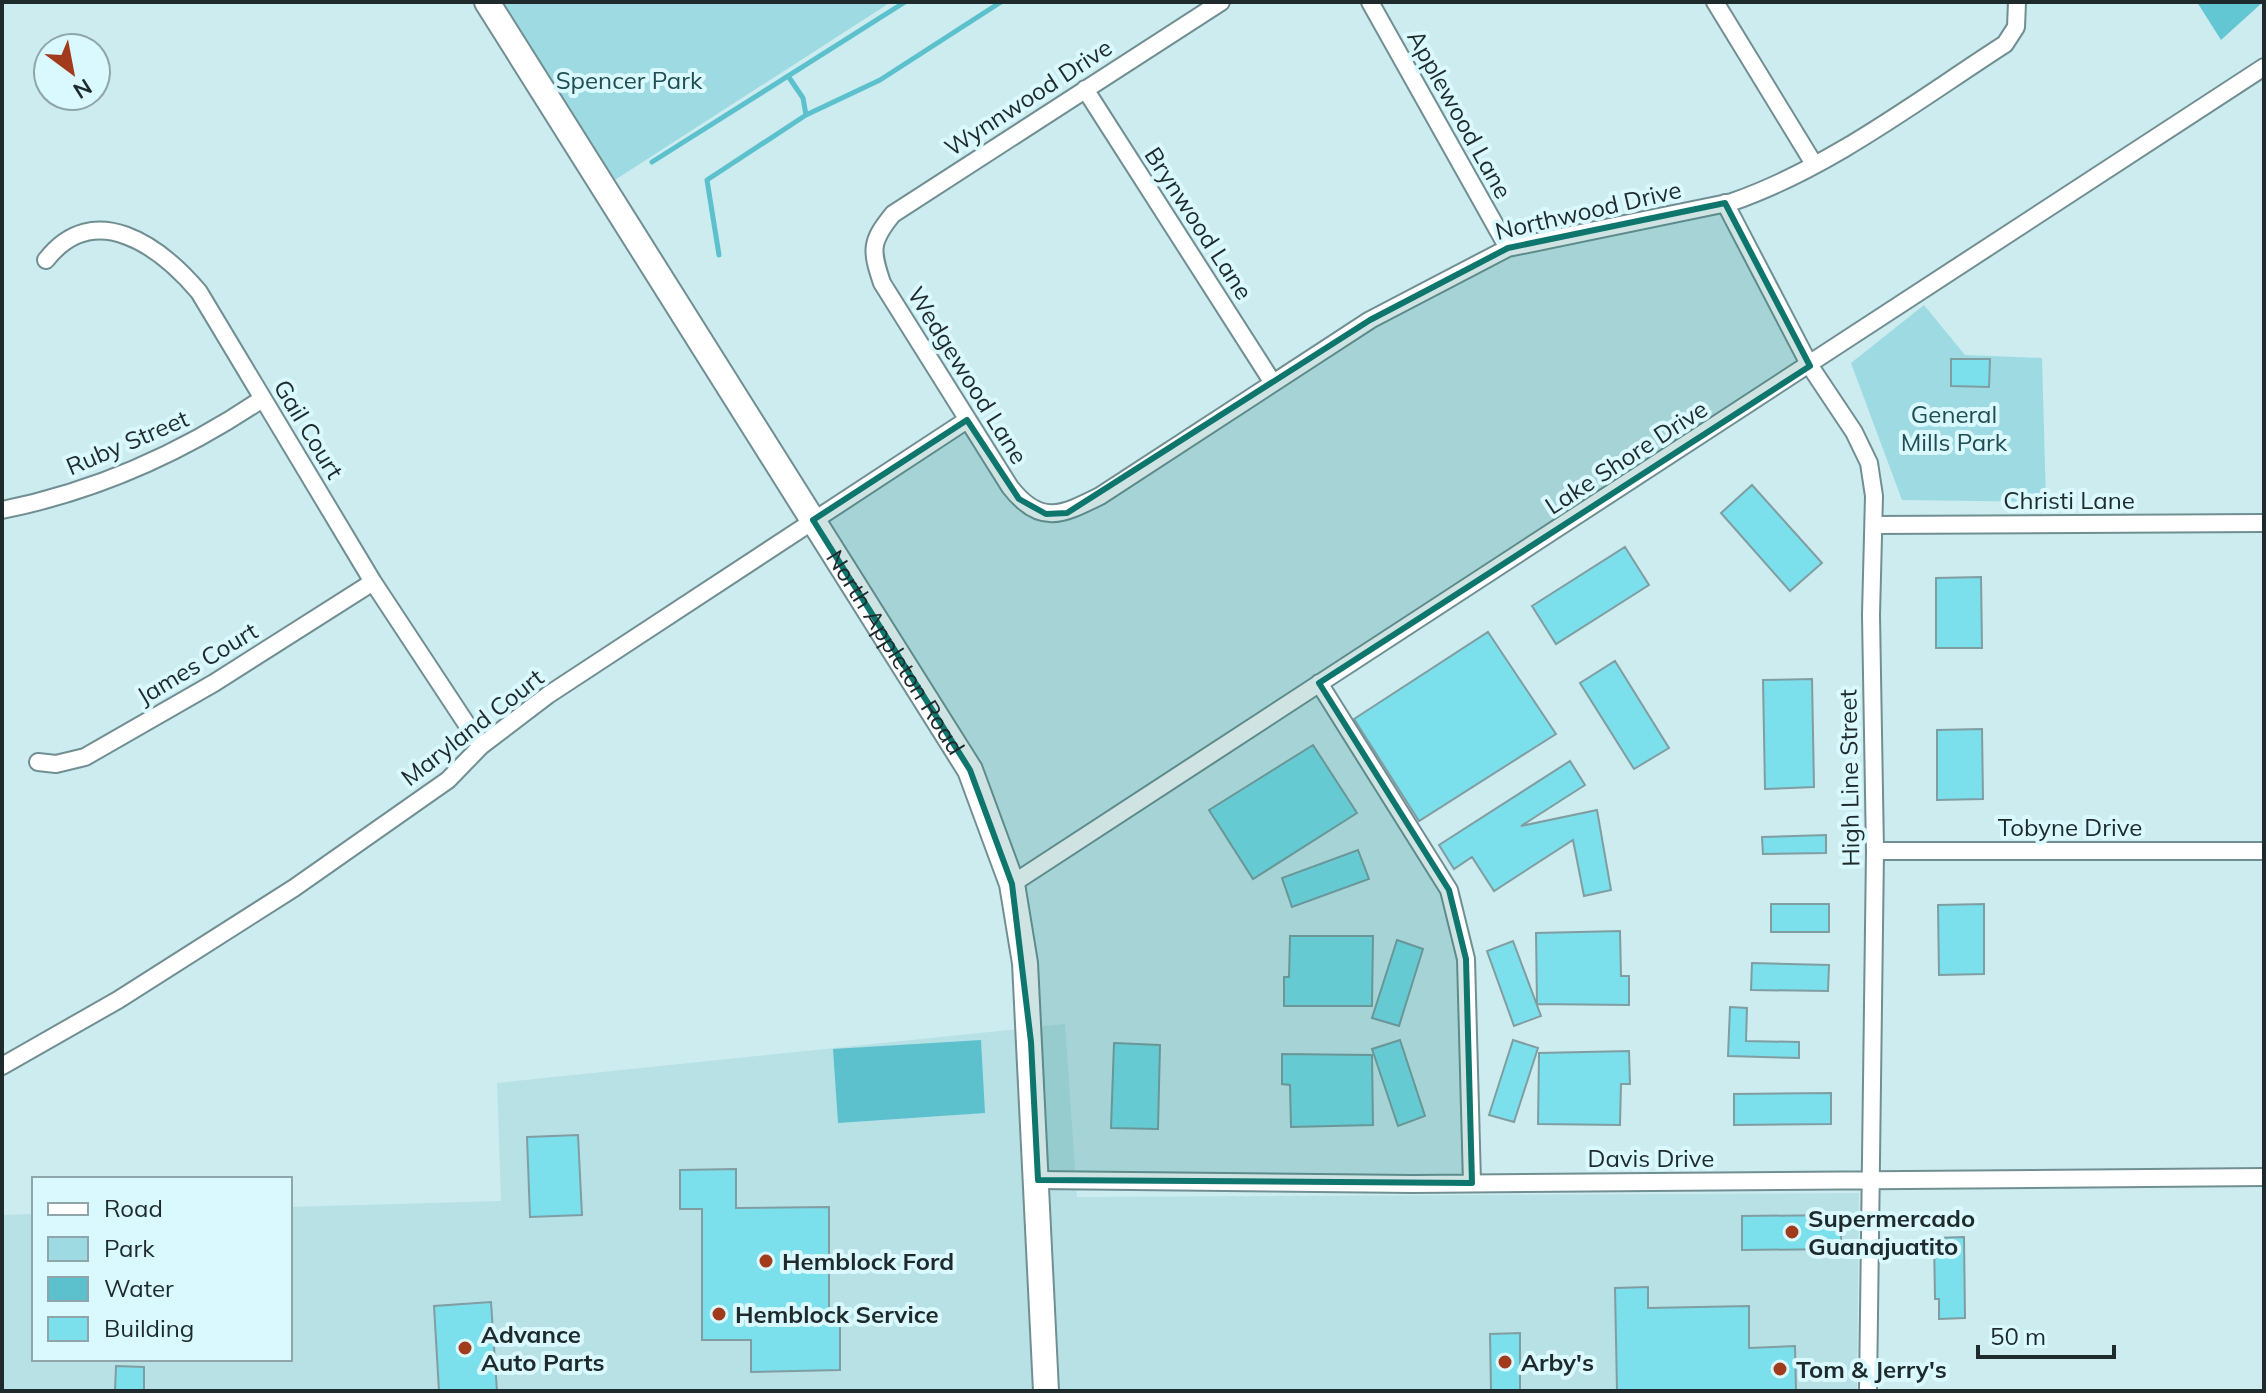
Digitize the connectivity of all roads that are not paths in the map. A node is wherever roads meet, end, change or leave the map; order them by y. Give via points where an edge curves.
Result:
1 (488, 2) edge
2 (1221, 2) edge
3 (1370, 2) edge
4 (1715, 2) edge
5 (2017, 2) edge
6 (2264, 67) edge
7 (1085, 89) junction
8 (1814, 164) junction
9 (1725, 203) junction
10 (873, 244) joint
11 (1508, 248) junction
12 (46, 260) dead end
13 (1810, 366) junction
14 (1273, 383) junction
15 (262, 399) junction
16 (967, 420) junction
17 (2, 510) edge
18 (1046, 514) joint
19 (813, 520) junction
20 (2264, 523) edge
21 (1874, 525) junction
22 (373, 582) junction
23 (1319, 683) junction
24 (481, 746) junction
25 (38, 762) dead end
26 (1875, 851) junction
27 (2264, 851) edge
28 (1012, 884) junction
29 (2, 1066) edge
30 (2264, 1177) edge
31 (1038, 1180) junction
32 (1871, 1180) junction
33 (1472, 1183) junction
34 (1046, 1391) edge
35 (1868, 1391) edge

1 - 19 main road, North Appleton Road
2 - 7 street, Wynnwood Drive
3 - 11 street, Applewood Lane
4 - 8 street
5 - 8 street, Northwood Drive via 2016,27 2005,44
6 - 13 street, Lake Shore Drive
7 - 10 street, Wynnwood Drive via 893,214
7 - 14 street, Brynwood Lane
8 - 9 street, Northwood Drive via 1763,191
9 - 11 street, Northwood Drive
9 - 13 street, High Line Street
10 - 16 street, Wedgewood Lane via 882,283
11 - 14 street, Northwood Drive via 1370,320
12 - 15 street, Gail Court via 78,233 101,228 153,250 199,292
13 - 21 street, High Line Street via 1869,463
13 - 23 street, Lake Shore Drive
14 - 18 street, Northwood Drive via 1100,496 1067,513
15 - 17 street, Ruby Street via 169,455 112,480
15 - 22 street, Gail Court
16 - 18 street, Wedgewood Lane via 1019,499
16 - 19 street, Maryland Court
19 - 24 street, Maryland Court via 650,626
19 - 28 main road, North Appleton Road via 970,770
20 - 21 street, Christi Lane
21 - 26 street, High Line Street
22 - 24 street, Gail Court
22 - 25 street, James Court via 85,757
23 - 28 street, Lake Shore Drive
23 - 33 street via 1449,890 1466,959
24 - 29 street, Maryland Court via 448,780 294,888 118,1000
26 - 27 street, Tobyne Drive
26 - 32 street, High Line Street
28 - 31 main road, North Appleton Road via 1025,963
30 - 32 street, Davis Drive
31 - 33 street, Davis Drive
31 - 34 main road, North Appleton Road
32 - 33 street, Davis Drive
32 - 35 street, High Line Street

